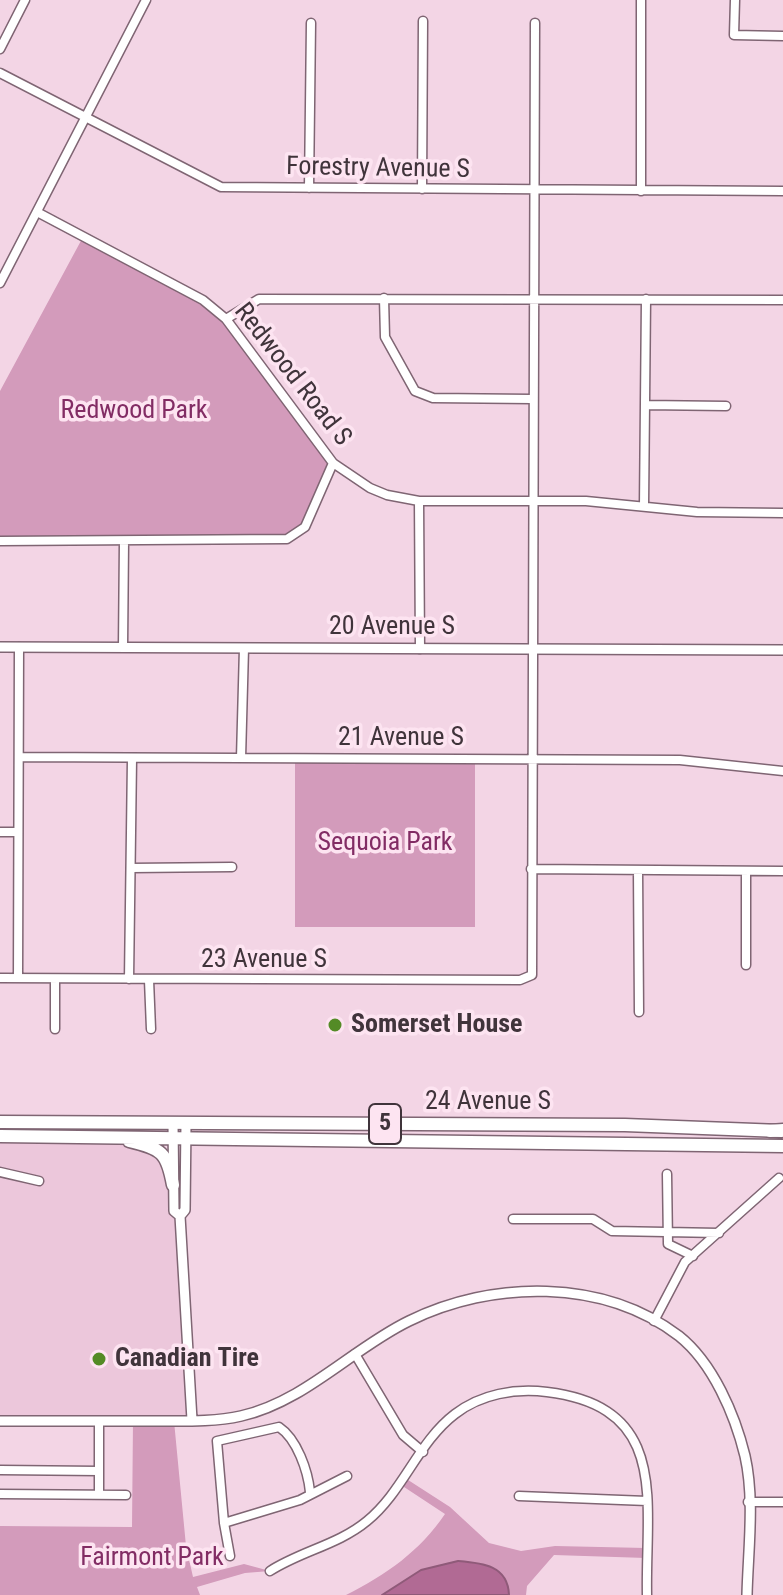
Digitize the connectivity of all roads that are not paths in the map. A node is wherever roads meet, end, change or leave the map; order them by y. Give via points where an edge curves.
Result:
1 (25, 0) edge
2 (146, 0) edge
3 (641, 0) edge
4 (737, 2) edge
5 (423, 21) dead end
6 (311, 23) dead end
7 (535, 23) dead end
8 (783, 36) edge
9 (0, 49) edge
10 (0, 73) edge
11 (86, 118) junction
12 (309, 188) junction
13 (422, 189) junction
14 (533, 191) junction
15 (641, 191) junction
16 (783, 191) edge
17 (37, 212) junction
18 (0, 283) edge
19 (384, 298) junction
20 (534, 298) junction
21 (646, 299) junction
22 (783, 300) edge
23 (226, 319) junction
24 (532, 399) junction
25 (645, 405) junction
26 (726, 406) dead end
27 (333, 463) junction
28 (419, 501) junction
29 (531, 501) junction
30 (644, 506) junction
31 (783, 513) edge
32 (0, 541) edge
33 (124, 541) junction
34 (0, 647) edge
35 (19, 647) junction
36 (123, 647) junction
37 (244, 648) junction
38 (420, 649) junction
39 (533, 649) junction
40 (783, 650) edge
41 (19, 757) junction
42 (241, 758) junction
43 (132, 759) junction
44 (530, 759) junction
45 (783, 771) edge
46 (0, 832) edge
47 (17, 832) junction
48 (232, 867) dead end
49 (131, 868) junction
50 (531, 869) junction
51 (638, 870) junction
52 (746, 871) junction
53 (783, 871) edge
54 (746, 965) dead end
55 (0, 978) edge
56 (18, 978) junction
57 (55, 979) junction
58 (129, 979) junction
59 (149, 980) junction
60 (639, 1012) dead end
61 (55, 1029) dead end
62 (151, 1029) dead end
63 (0, 1122) edge
64 (180, 1123) junction
65 (779, 1130) edge
66 (0, 1136) edge
67 (106, 1136) junction
68 (180, 1137) junction
69 (783, 1146) edge
70 (0, 1172) edge
71 (667, 1174) dead end
72 (779, 1178) dead end
73 (39, 1181) dead end
74 (173, 1185) junction
75 (180, 1216) junction
76 (513, 1219) dead end
77 (667, 1232) junction
78 (719, 1233) junction
79 (693, 1256) junction
80 (654, 1321) junction
81 (355, 1354) junction
82 (242, 1416) junction
83 (192, 1420) junction
84 (0, 1421) edge
85 (99, 1422) junction
86 (248, 1434) junction
87 (423, 1452) junction
88 (0, 1470) edge
89 (99, 1471) junction
90 (347, 1476) dead end
91 (310, 1492) junction
92 (0, 1494) edge
93 (99, 1495) junction
94 (126, 1495) dead end
95 (519, 1496) dead end
96 (647, 1501) junction
97 (748, 1502) junction
98 (783, 1502) edge
99 (224, 1523) junction
100 (230, 1556) dead end
101 (270, 1571) dead end
102 (647, 1595) edge
103 (747, 1595) edge

1 - 9 street
2 - 11 street
3 - 15 street
4 - 8 street via 734,35
5 - 13 street
6 - 12 street
7 - 14 street
10 - 11 street, Forestry Avenue S
11 - 12 street, Forestry Avenue S via 221,187
11 - 17 street
12 - 13 street, Forestry Avenue S
13 - 14 street, Forestry Avenue S
14 - 15 street, Forestry Avenue S
14 - 20 street
15 - 16 street, Forestry Avenue S
17 - 18 street
17 - 23 street, Redwood Road S via 203,300
19 - 20 street
19 - 23 street via 259,299
19 - 24 street via 385,337 415,391 433,398
20 - 21 street
20 - 24 street
21 - 22 street
21 - 25 street
23 - 27 street, Redwood Road S
24 - 29 street
25 - 26 street
25 - 30 street
27 - 28 street, Redwood Road S via 370,488
27 - 33 street via 305,527 287,539
28 - 29 street, Redwood Road S
28 - 38 street
29 - 30 street, Redwood Road S
29 - 39 street
30 - 31 street, Redwood Road S
32 - 33 street
33 - 36 street
34 - 35 street, 20 Avenue S
35 - 36 street, 20 Avenue S
35 - 41 street
36 - 37 street, 20 Avenue S
37 - 38 street, 20 Avenue S
37 - 42 street
38 - 39 street, 20 Avenue S
39 - 40 street, 20 Avenue S
39 - 44 street
41 - 43 street, 21 Avenue S
41 - 47 street
42 - 43 street, 21 Avenue S
42 - 44 street, 21 Avenue S
43 - 49 street
44 - 45 street, 21 Avenue S via 692,760
44 - 50 street
46 - 47 street
47 - 56 street
48 - 49 street
49 - 58 street
50 - 51 street
50 - 59 street, 23 Avenue S via 534,970 528,978
51 - 52 street
51 - 60 street
52 - 53 street
52 - 54 street
55 - 56 street, 23 Avenue S
56 - 57 street, 23 Avenue S
57 - 58 street, 23 Avenue S
57 - 61 street
58 - 59 street, 23 Avenue S
59 - 62 street
63 - 64 main road, 24 Avenue S / 5
64 - 65 main road, 24 Avenue S / 5
64 - 68 street
66 - 67 main road, 24 Avenue S / 5
67 - 68 main road, 24 Avenue S / 5
67 - 74 main road via 163,1153
68 - 69 main road, 24 Avenue S / 5
68 - 74 street
68 - 75 street via 185,1210
70 - 73 street
71 - 77 street
72 - 78 street
74 - 75 street via 174,1211
75 - 83 street
76 - 77 street via 593,1219 612,1231
77 - 78 street
77 - 79 street via 668,1244
78 - 79 street
79 - 80 street via 675,1277
80 - 81 street via 612,1302 511,1290 457,1300 408,1321
80 - 97 street via 681,1338 719,1388 746,1458
81 - 82 street via 278,1402
81 - 87 street via 403,1435
82 - 83 street
82 - 86 street
83 - 85 street
84 - 85 street
85 - 89 street
86 - 91 street via 279,1427 287,1432 309,1476
86 - 99 street via 217,1441
87 - 96 street via 452,1415 476,1401 512,1392 561,1394 600,1407 631,1435 644,1461
87 - 101 street via 363,1524
88 - 89 street
89 - 93 street
90 - 91 street
91 - 99 street via 300,1500
92 - 93 street
93 - 94 street
95 - 96 street
96 - 102 street
97 - 98 street
97 - 103 street
99 - 100 street

